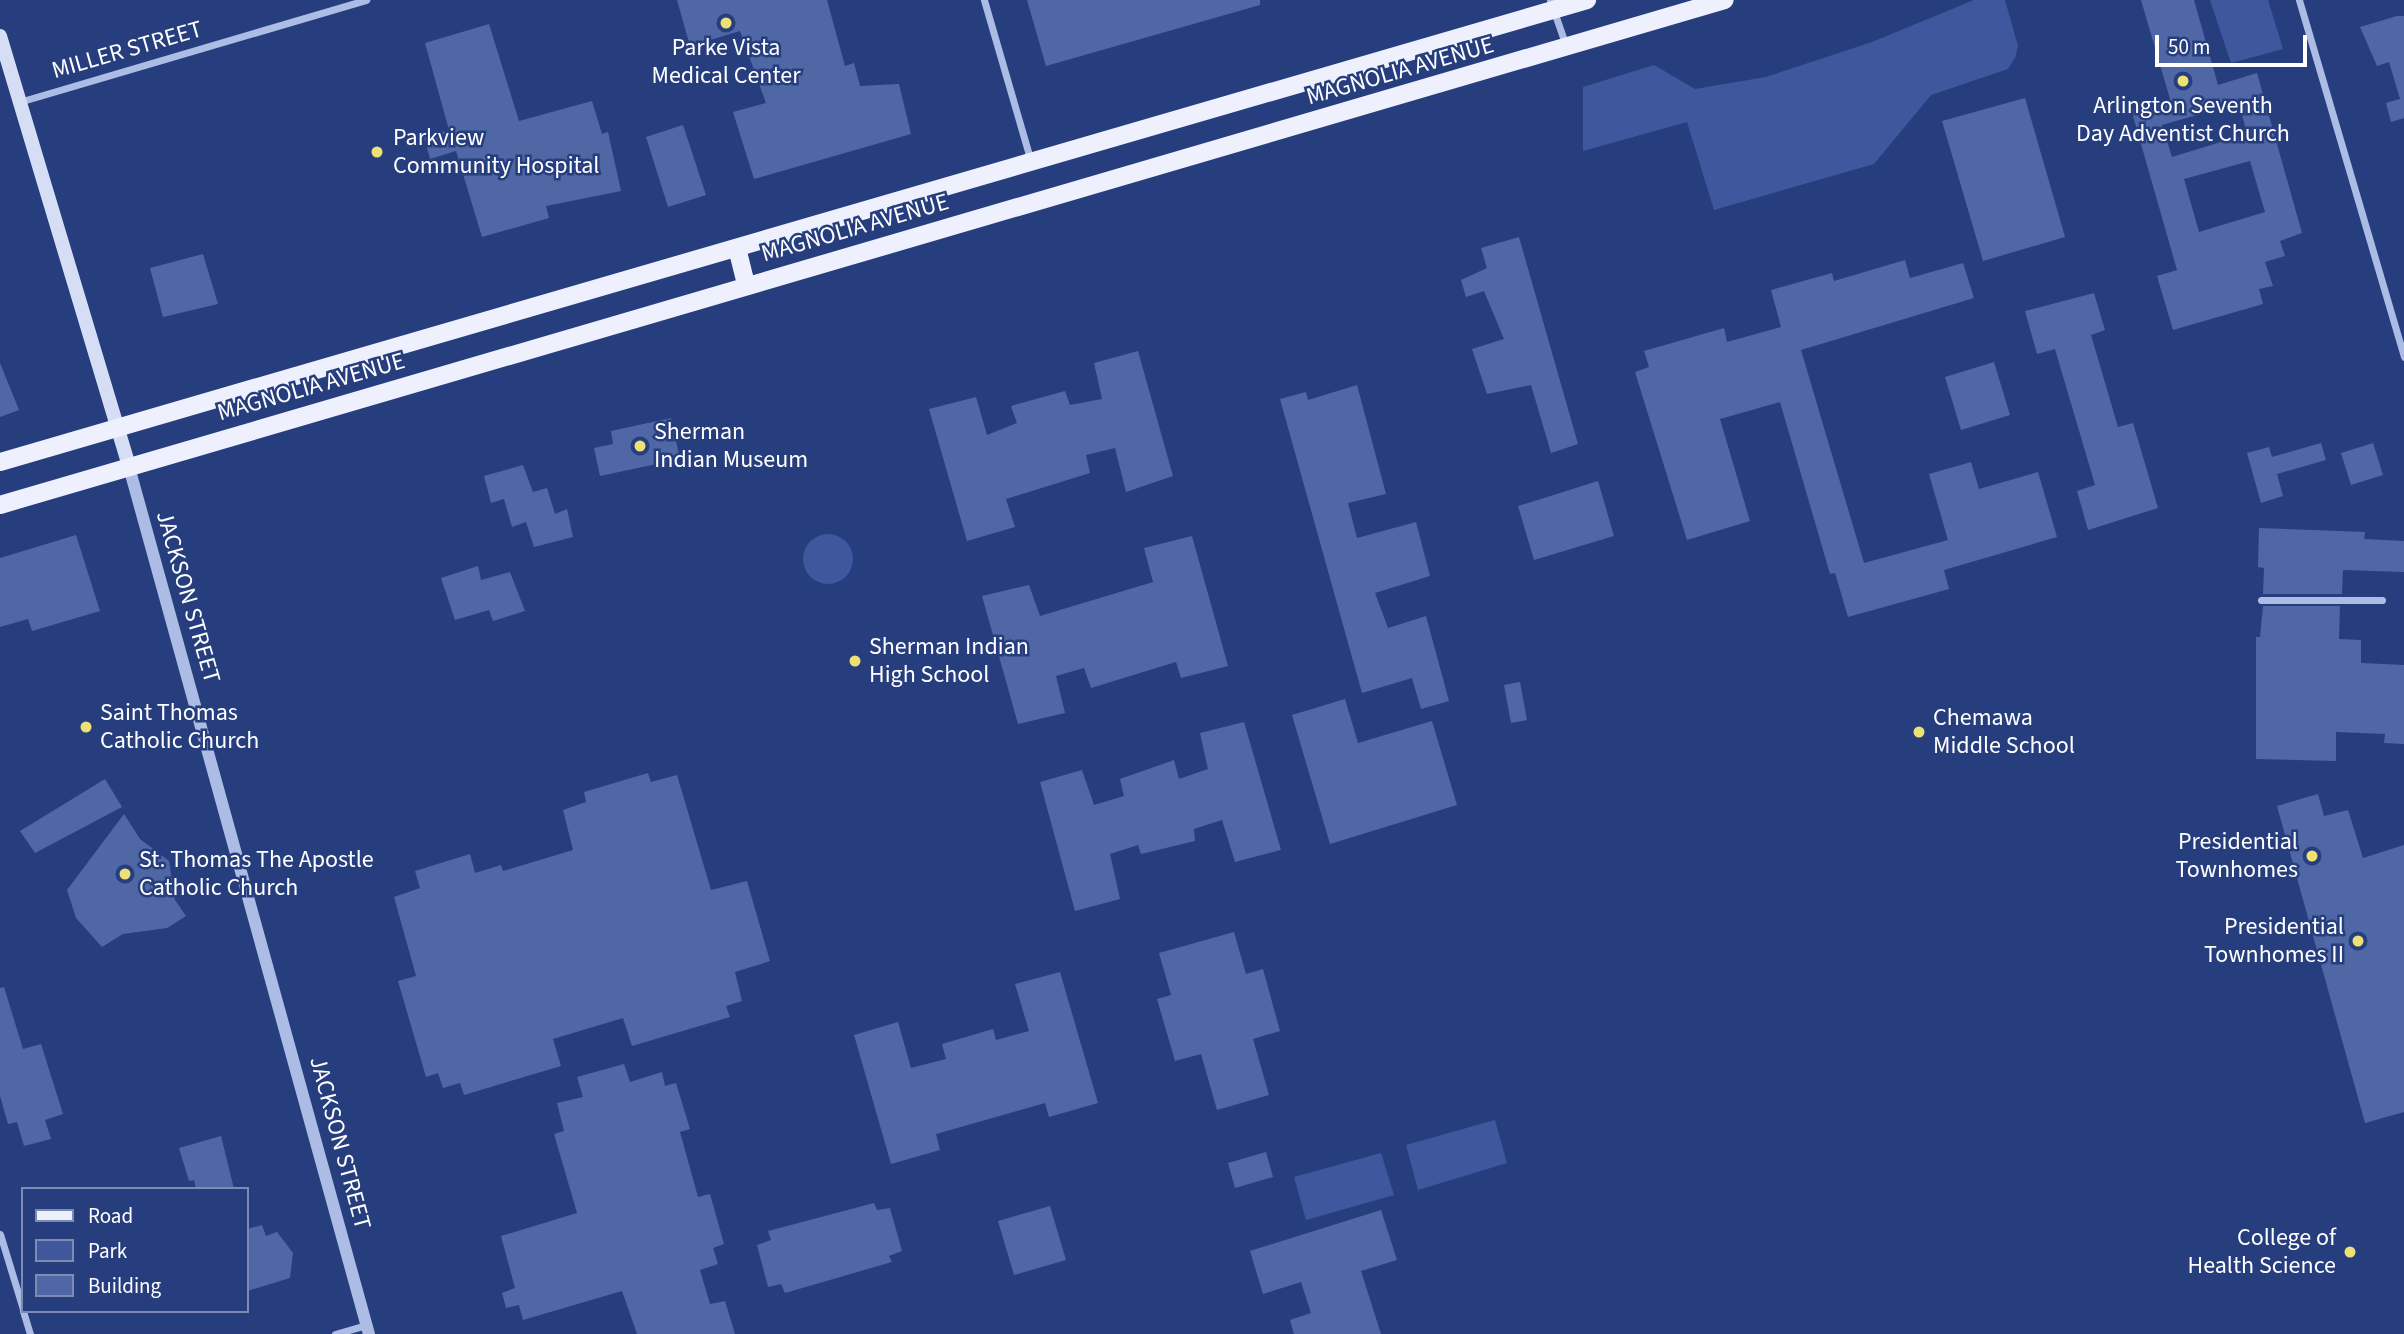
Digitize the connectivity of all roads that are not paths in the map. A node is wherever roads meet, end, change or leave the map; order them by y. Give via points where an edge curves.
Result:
1 (366, 0) edge
2 (984, 0) edge
3 (1587, 0) edge
4 (1725, 0) edge
5 (2299, 0) edge
6 (1552, 5) edge
7 (0, 37) edge
8 (1566, 47) junction
9 (19, 102) junction
10 (1031, 163) junction
11 (737, 248) junction
12 (746, 285) junction
13 (2404, 357) edge
14 (117, 429) junction
15 (0, 463) edge
16 (129, 467) junction
17 (0, 505) edge
18 (2261, 600) dead end
19 (2382, 600) dead end
20 (0, 1234) edge
21 (21, 1303) edge
22 (24, 1313) edge
23 (368, 1329) edge
24 (30, 1334) edge
25 (335, 1334) edge

1 - 9 street, MILLER STREET
2 - 10 street
3 - 6 main road, MAGNOLIA AVENUE
4 - 8 main road, MAGNOLIA AVENUE
5 - 13 street
6 - 8 street
6 - 10 main road, MAGNOLIA AVENUE
7 - 9 main road, JACKSON STREET
8 - 12 main road, MAGNOLIA AVENUE
9 - 14 main road, JACKSON STREET
10 - 11 main road, MAGNOLIA AVENUE
11 - 12 main road
11 - 14 main road, MAGNOLIA AVENUE
12 - 16 main road, MAGNOLIA AVENUE
14 - 15 main road, MAGNOLIA AVENUE
14 - 16 main road, JACKSON STREET
16 - 17 main road, MAGNOLIA AVENUE
16 - 23 street, JACKSON STREET
18 - 19 street
20 - 21 street
22 - 24 street
23 - 25 street

